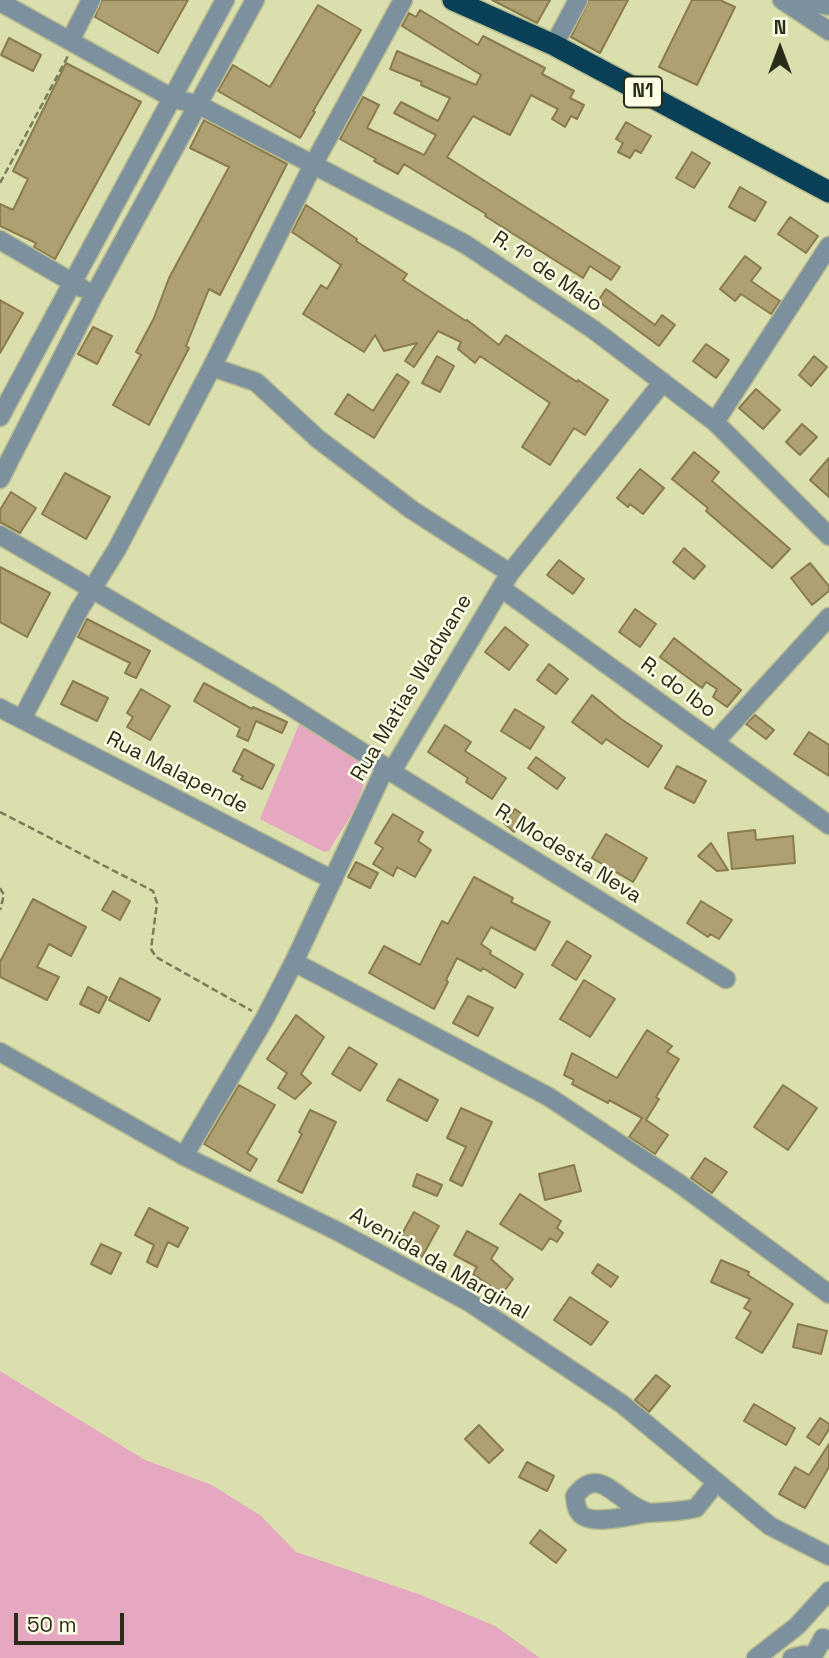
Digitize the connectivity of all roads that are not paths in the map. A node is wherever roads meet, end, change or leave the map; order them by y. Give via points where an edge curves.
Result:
1 (91, 0) edge
2 (225, 0) edge
3 (255, 0) edge
4 (403, 0) edge
5 (453, 0) edge
6 (578, 0) edge
7 (782, 0) edge
8 (794, 0) edge
9 (0, 2) edge
10 (829, 6) edge
11 (829, 31) edge
12 (554, 45) junction
13 (69, 48) junction
14 (174, 99) junction
15 (197, 103) junction
16 (313, 165) junction
17 (829, 192) edge
18 (0, 240) edge
19 (829, 246) edge
20 (73, 283) junction
21 (94, 295) junction
22 (212, 367) junction
23 (663, 382) junction
24 (0, 417) edge
25 (715, 422) junction
26 (0, 479) edge
27 (0, 535) edge
28 (829, 536) edge
29 (505, 580) junction
30 (93, 588) junction
31 (829, 617) edge
32 (0, 708) edge
33 (22, 719) junction
34 (715, 742) junction
35 (389, 769) junction
36 (829, 825) edge
37 (333, 880) junction
38 (294, 962) junction
39 (726, 979) dead end
40 (0, 1052) edge
41 (184, 1156) junction
42 (829, 1294) edge
43 (716, 1483) junction
44 (649, 1513) dead end
45 (829, 1556) edge
46 (829, 1591) edge
47 (829, 1640) edge
48 (757, 1658) edge
49 (792, 1658) edge
50 (812, 1658) edge

1 - 13 street
2 - 14 street
3 - 15 street
4 - 16 street
5 - 12 highway, N1
6 - 12 street
7 - 11 street
8 - 10 street
9 - 13 street
12 - 17 highway, N1
13 - 14 street
14 - 15 street, R. 1º de Maio
14 - 20 street
15 - 16 street, R. 1º de Maio
15 - 21 street
16 - 22 street
16 - 23 street, R. 1º de Maio via 465,244
18 - 20 street
19 - 25 street
20 - 21 street
20 - 24 street
21 - 26 street
22 - 29 street, R. do Ibo via 256,382 318,439
22 - 30 street
23 - 25 street, R. 1º de Maio
23 - 29 street, Rua Matias Wadwane
25 - 28 street, R. 1º de Maio
27 - 30 street, R. Modesta Neva
29 - 34 street, R. do Ibo
29 - 35 street, Rua Matias Wadwane
30 - 33 street
30 - 35 street, R. Modesta Neva
31 - 34 street
32 - 33 street, Rua Malapende
33 - 37 street, Rua Malapende
34 - 36 street, R. do Ibo
35 - 37 street, Rua Matias Wadwane
35 - 39 street, R. Modesta Neva
37 - 38 street, Rua Matias Wadwane
38 - 41 street, Rua Matias Wadwane
38 - 42 street via 549,1097
40 - 41 street, Avenida da Marginal
41 - 43 street, Avenida da Marginal via 469,1302 622,1404
43 - 44 street via 696,1508
43 - 45 street, Avenida da Marginal via 769,1526
46 - 48 street via 797,1626
47 - 50 street via 823,1638
49 - 50 street

